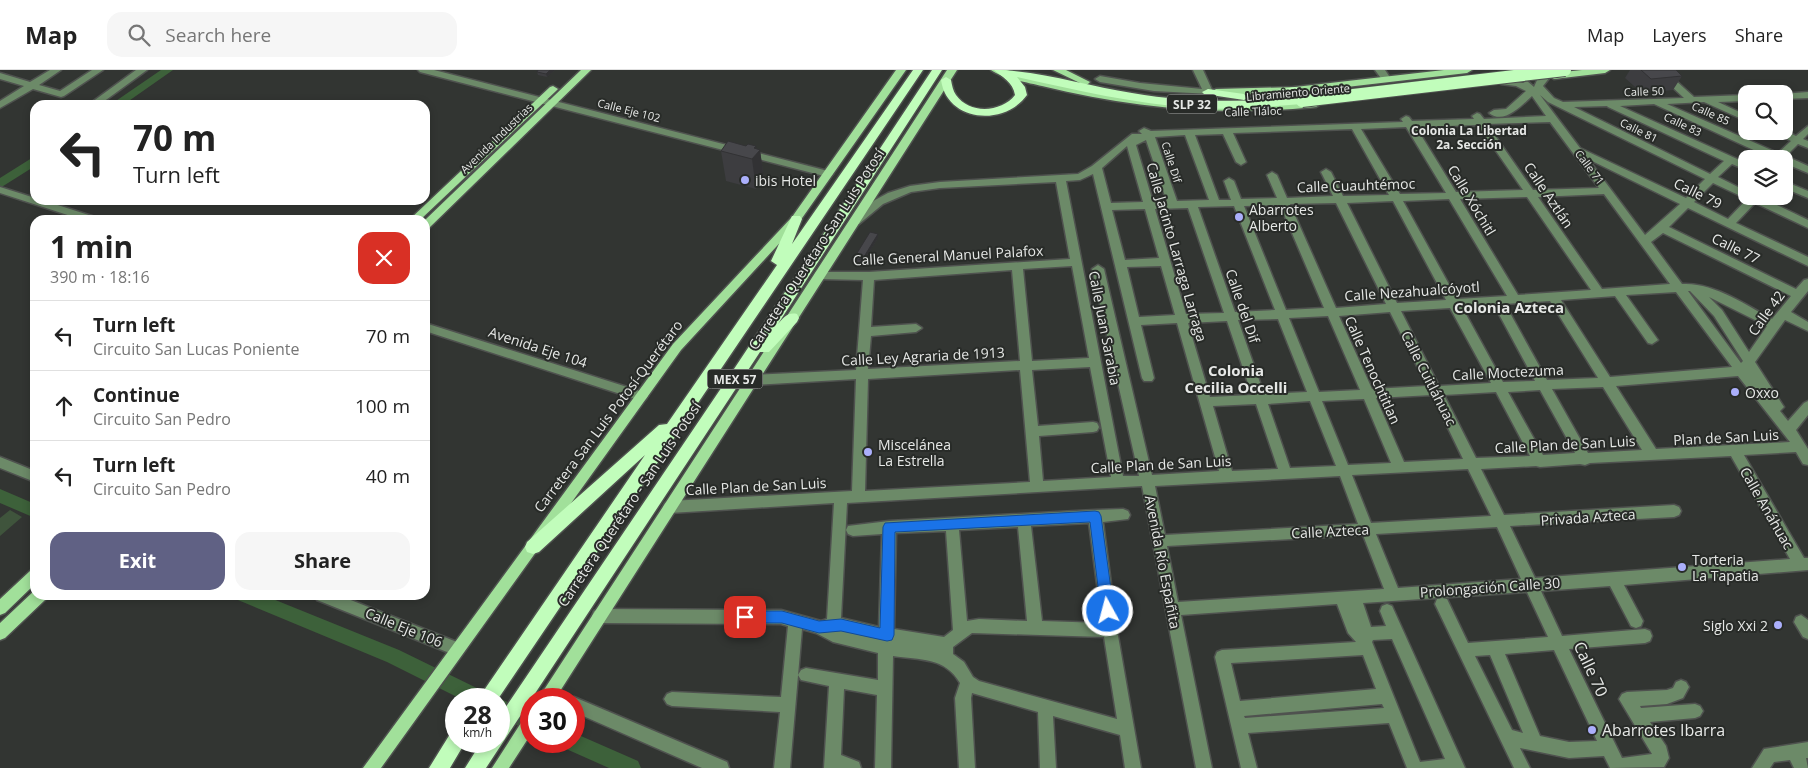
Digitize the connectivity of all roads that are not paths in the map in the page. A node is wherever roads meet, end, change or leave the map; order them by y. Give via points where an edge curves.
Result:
1 (14, 70) edge
2 (56, 70) edge
3 (98, 70) edge
4 (142, 70) edge
5 (423, 70) edge
6 (574, 70) edge
7 (586, 70) edge
8 (901, 70) edge
9 (908, 70) edge
10 (918, 70) edge
11 (996, 70) edge
12 (1028, 70) edge
13 (1058, 70) edge
14 (1198, 70) edge
15 (1380, 70) edge
16 (1467, 70) edge
17 (1502, 70) edge
18 (1508, 70) edge
19 (1516, 70) edge
20 (1565, 70) edge
21 (1605, 70) edge
22 (1659, 70) edge
23 (945, 73) edge
24 (1525, 75) edge
25 (1, 77) edge
26 (1545, 77) junction
27 (1100, 78) dead end
28 (1386, 79) junction
29 (1504, 82) junction
30 (32, 85) junction
31 (1084, 85) junction
32 (1208, 92) junction
33 (1528, 94) junction
34 (1808, 95) edge
35 (1793, 96) edge
36 (1300, 98) junction
37 (1738, 98) edge
38 (1704, 99) junction
39 (100, 100) edge
40 (1692, 100) junction
41 (1250, 101) junction
42 (546, 102) junction
43 (1655, 102) junction
44 (0, 104) edge
45 (1609, 104) junction
46 (1543, 105) junction
47 (1559, 105) junction
48 (1738, 114) edge
49 (1478, 117) junction
50 (1553, 119) junction
51 (1406, 120) junction
52 (1301, 125) junction
53 (1355, 126) junction
54 (1256, 127) junction
55 (1808, 129) edge
56 (1227, 132) junction
57 (1147, 133) junction
58 (1189, 133) junction
59 (1793, 138) edge
60 (1797, 140) junction
61 (1808, 145) edge
62 (1576, 150) junction
63 (1763, 150) edge
64 (1788, 150) edge
65 (1133, 152) joint
66 (1730, 160) junction
67 (1241, 162) dead end
68 (1793, 163) edge
69 (1738, 164) edge
70 (1808, 170) edge
71 (1326, 172) dead end
72 (1098, 173) junction
73 (828, 174) junction
74 (1272, 175) dead end
75 (1711, 179) junction
76 (1229, 181) dead end
77 (1062, 183) junction
78 (1793, 188) edge
79 (0, 190) edge
80 (1607, 191) junction
81 (1738, 192) edge
82 (1530, 193) junction
83 (1808, 195) edge
84 (1452, 196) junction
85 (1396, 197) junction
86 (1339, 199) junction
87 (30, 200) edge
88 (1283, 201) junction
89 (1237, 202) junction
90 (1686, 202) junction
91 (1215, 203) junction
92 (1173, 204) junction
93 (1192, 204) junction
94 (47, 205) edge
95 (1148, 205) junction
96 (1743, 205) edge
97 (1766, 205) edge
98 (1106, 207) junction
99 (78, 215) edge
100 (420, 215) edge
101 (796, 219) junction
102 (430, 221) edge
103 (853, 223) junction
104 (1730, 223) junction
105 (1808, 224) edge
106 (1662, 228) junction
107 (1645, 241) junction
108 (783, 251) junction
109 (1078, 262) junction
110 (1164, 262) junction
111 (1808, 262) edge
112 (1120, 264) junction
113 (1017, 266) junction
114 (1098, 269) dead end
115 (820, 276) junction
116 (869, 276) junction
117 (1808, 283) edge
118 (768, 287) junction
119 (1686, 287) junction
120 (1618, 292) junction
121 (1599, 293) junction
122 (1798, 295) junction
123 (1553, 296) junction
124 (1515, 299) junction
125 (1496, 300) junction
126 (1454, 303) junction
127 (1394, 308) junction
128 (1331, 312) junction
129 (1782, 313) junction
130 (1282, 315) junction
131 (1231, 317) junction
132 (792, 318) junction
133 (1181, 319) junction
134 (1134, 321) junction
135 (1774, 325) junction
136 (1808, 327) edge
137 (916, 328) dead end
138 (430, 329) edge
139 (865, 332) junction
140 (1652, 340) dead end
141 (1096, 362) junction
142 (1026, 365) junction
143 (1745, 367) junction
144 (862, 374) junction
145 (737, 376) junction
146 (1148, 378) dead end
147 (752, 380) junction
148 (1606, 382) junction
149 (1543, 385) junction
150 (1500, 387) junction
151 (1435, 390) junction
152 (1368, 395) junction
153 (642, 396) junction
154 (1315, 397) junction
155 (1260, 400) junction
156 (1205, 402) junction
157 (1808, 406) edge
158 (682, 413) junction
159 (1093, 427) dead end
160 (1032, 431) junction
161 (1792, 435) junction
162 (1734, 451) junction
163 (1654, 456) junction
164 (1585, 460) junction
165 (1808, 460) edge
166 (0, 462) edge
167 (1540, 462) junction
168 (1472, 465) junction
169 (1400, 468) junction
170 (1344, 471) junction
171 (1286, 474) junction
172 (30, 476) edge
173 (1227, 476) junction
174 (1143, 480) junction
175 (1121, 482) junction
176 (1037, 488) junction
177 (841, 498) junction
178 (858, 498) junction
179 (670, 507) junction
180 (1674, 511) dead end
181 (1123, 515) dead end
182 (1095, 516) junction
183 (1024, 520) junction
184 (1501, 522) junction
185 (952, 524) junction
186 (889, 527) junction
187 (1368, 529) junction
188 (853, 530) dead end
189 (1158, 541) junction
190 (533, 547) junction
191 (1804, 564) edge
192 (30, 580) edge
193 (1614, 580) junction
194 (1532, 584) junction
195 (1393, 594) junction
196 (1348, 598) junction
197 (35, 600) edge
198 (334, 600) edge
199 (1442, 604) dead end
200 (0, 608) edge
201 (1172, 609) junction
202 (1387, 611) dead end
203 (599, 616) junction
204 (796, 620) junction
205 (1636, 621) dead end
206 (1808, 622) edge
207 (1035, 628) junction
208 (834, 630) junction
209 (1110, 630) junction
210 (961, 632) junction
211 (1396, 632) junction
212 (1808, 632) edge
213 (0, 633) edge
214 (1645, 636) dead end
215 (1364, 640) junction
216 (887, 642) junction
217 (1560, 642) junction
218 (1495, 648) junction
219 (457, 649) junction
220 (946, 650) junction
221 (1463, 650) junction
222 (806, 675) dead end
223 (837, 681) junction
224 (968, 682) junction
225 (1681, 687) dead end
226 (495, 688) edge
227 (557, 688) edge
228 (885, 689) junction
229 (1386, 696) junction
230 (1667, 698) junction
231 (672, 699) dead end
232 (1351, 699) junction
233 (787, 705) junction
234 (1045, 706) junction
235 (585, 709) edge
236 (1235, 709) junction
237 (1696, 711) dead end
238 (1678, 713) junction
239 (1394, 715) junction
240 (510, 716) edge
241 (1638, 716) junction
242 (1358, 718) junction
243 (1239, 726) junction
244 (1127, 729) junction
245 (520, 737) edge
246 (1506, 737) junction
247 (1535, 743) junction
248 (1609, 748) junction
249 (1803, 751) edge
250 (449, 753) edge
251 (485, 753) edge
252 (832, 764) edge
253 (1457, 767) edge
254 (1618, 767) edge
255 (371, 768) edge
256 (439, 768) edge
257 (475, 768) edge
258 (500, 768) edge
259 (721, 768) edge
260 (782, 768) edge
261 (853, 768) edge
262 (883, 768) edge
263 (967, 768) edge
264 (1048, 768) edge
265 (1133, 768) edge
266 (1204, 768) edge
267 (1249, 768) edge
268 (1415, 768) edge
269 (1424, 768) edge
270 (1522, 768) edge
271 (1760, 768) edge
272 (1803, 768) edge

1 - 25 street
2 - 30 street
3 - 30 street via 61,94
4 - 39 street
5 - 42 street, Calle Eje 102
6 - 42 main road, Avenida Industrias
7 - 42 main road, Avenida Industrias
8 - 73 main road, Carretera San Luis Potosí-Querétaro
9 - 108 highway
10 - 118 highway, Carretera Querétaro - San Luis Potosí / MEX 57
11 - 23 highway via 1013,78 1021,88 1021,95 1017,102 1002,110 982,112 968,109 950,97
11 - 31 highway, SLP 32
11 - 36 main road, Libramiento Oriente via 1035,82 1141,104 1254,109
12 - 31 highway, SLP 32
13 - 31 main road
14 - 32 street
15 - 28 street
16 - 28 main road
17 - 29 main road via 1509,78
18 - 36 highway, Libramiento Oriente
19 - 24 street, Calle 71
20 - 36 highway, Libramiento Oriente, bridge
21 - 26 main road, Libramiento Oriente
22 - 40 street
23 - 103 main road, Carretera Querétaro-San Luis Potosí
23 - 145 highway, Carretera Querétaro - San Luis Potosí / MEX 57
24 - 26 main road, Libramiento Oriente
24 - 29 main road, Libramiento Oriente
24 - 33 street, Calle 71
25 - 30 street
26 - 47 street, Calle 81 via 1538,82 1539,89
27 - 32 street via 1125,85
28 - 36 main road
29 - 33 street via 1518,84
29 - 36 main road, Libramiento Oriente
30 - 44 street
31 - 41 highway, Libramiento Oriente / SLP 32 via 1142,99 1181,103
32 - 36 main road
32 - 41 highway
33 - 46 street, Calle 71
33 - 49 street, Calle Tláloc via 1506,112
34 - 35 street
36 - 41 highway
36 - 41 highway
37 - 38 street, Calle 50
38 - 40 street, Calle 50
38 - 48 street
40 - 43 street, Calle 50
42 - 73 street, Calle Eje 102
42 - 100 main road, Avenida Industrias
42 - 102 main road, Avenida Industrias
43 - 45 street, Calle 50
43 - 63 street, Calle 85
45 - 47 street, Calle 50
45 - 66 street, Calle 83
46 - 47 street, Calle 50
46 - 50 street, Calle 71
47 - 75 street, Calle 81
49 - 50 street, Calle Tláloc
49 - 51 street, Calle Tláloc
49 - 82 street, Calle Aztlán
50 - 62 street, Calle 71
51 - 52 street, Calle Tláloc
51 - 53 street, Calle Tláloc
51 - 84 street, Calle Xóchitl
52 - 53 street, Calle Tláloc
52 - 54 street, Calle Tláloc
53 - 85 street
54 - 56 street, Calle Tláloc
54 - 57 street, Calle Tláloc via 1173,127
55 - 60 street
56 - 58 street, Calle Tláloc
56 - 67 street
57 - 58 street, Calle Tláloc
57 - 65 street, Calle Tláloc via 1131,144
57 - 72 street, Calle Tláloc via 1134,136 1112,152
57 - 92 street, Calle Dif
58 - 91 street
59 - 60 street
60 - 61 street
60 - 64 street
62 - 80 street, Calle 71
62 - 90 street, Calle 79
65 - 95 street, Calle Jacinto Larraga Larraga
66 - 69 street, Calle 83
66 - 75 street
68 - 70 street, Calle 85
71 - 86 street, Calle Cuitláhuac
72 - 77 street
72 - 98 street
73 - 101 main road, Carretera San Luis Potosí-Querétaro
74 - 88 street, Calle Tenochtitlan
75 - 81 street, Calle 81
75 - 90 street
76 - 89 street
77 - 103 street via 940,185 910,189 879,202
77 - 109 street, Calle Juan Sarabia
78 - 83 street
79 - 87 street
80 - 82 street, Calle Cuauhtémoc
80 - 107 street, Calle 71
82 - 84 street, Calle Cuauhtémoc
82 - 121 street, Calle Aztlán
84 - 85 street, Calle Cuauhtémoc
84 - 124 street, Calle Xóchitl
85 - 86 street, Calle Cuauhtémoc
85 - 126 street
86 - 88 street, Calle Cuauhtémoc
86 - 127 street, Calle Cuitláhuac
88 - 89 street, Calle Cuauhtémoc
88 - 128 street, Calle Tenochtitlan
89 - 91 street, Calle Cuauhtémoc
89 - 130 street
90 - 104 street, Calle 79
90 - 106 street
91 - 93 street, Calle Cuauhtémoc
92 - 93 street, Calle Cuauhtémoc
92 - 95 street, Calle Cuauhtémoc
93 - 131 street, Calle del Dif
94 - 99 street
95 - 98 street, Calle Cuauhtémoc
95 - 110 street, Calle Jacinto Larraga Larraga
96 - 104 street
97 - 105 street, Calle 81
98 - 112 street
101 - 108 highway
101 - 153 main road, Carretera San Luis Potosí-Querétaro via 677,348
103 - 115 main road, Carretera Querétaro-San Luis Potosí
104 - 111 street, Calle 79
106 - 107 street
106 - 122 street, Calle 77
107 - 119 street, Calle 71 via 1663,265
108 - 118 highway
109 - 113 street, Calle General Manuel Palafox
109 - 141 street, Calle Juan Sarabia
110 - 112 street
110 - 133 street, Calle Jacinto Larraga Larraga
112 - 134 street
113 - 116 street, Calle General Manuel Palafox
113 - 142 street
114 - 174 street, Avenida Río Españita
115 - 116 street, Calle General Manuel Palafox via 839,273
115 - 132 main road, Carretera Querétaro-San Luis Potosí
116 - 139 street
117 - 122 street, Calle 42
118 - 158 highway, Carretera Querétaro - San Luis Potosí / MEX 57
119 - 120 street, Calle Nezahualcóyotl
119 - 135 street via 1716,295
119 - 143 street, Calle 71
120 - 121 street, Calle Nezahualcóyotl
120 - 140 street
121 - 123 street, Calle Nezahualcóyotl
122 - 129 street, Calle 42
123 - 124 street, Calle Nezahualcóyotl
123 - 148 street
124 - 125 street, Calle Nezahualcóyotl
125 - 126 street, Calle Nezahualcóyotl
125 - 149 street
126 - 127 street, Calle Nezahualcóyotl
126 - 150 street
127 - 128 street, Calle Nezahualcóyotl
127 - 151 street, Calle Cuitláhuac
128 - 130 street, Calle Nezahualcóyotl
128 - 152 street, Calle Tenochtitlan
129 - 135 street, Calle 42
129 - 136 street
130 - 131 street, Calle Nezahualcóyotl
130 - 154 street
131 - 133 street, Calle Nezahualcóyotl
131 - 155 street, Calle del Dif
132 - 145 highway
132 - 147 main road, Carretera Querétaro-San Luis Potosí
133 - 134 street, Calle Nezahualcóyotl
133 - 156 street, Calle Jacinto Larraga Larraga
134 - 146 street
135 - 143 street, Calle 42
137 - 139 street
138 - 153 street, Avenida Eje 104
139 - 144 street
141 - 142 street, Calle Ley Agraria de 1913
141 - 175 street, Calle Juan Sarabia
142 - 144 street, Calle Ley Agraria de 1913
142 - 160 street
143 - 148 street, Calle Moctezuma
143 - 161 street, Calle 71
144 - 147 street, Calle Ley Agraria de 1913
144 - 178 street
145 - 240 highway, Carretera Querétaro - San Luis Potosí / MEX 57
147 - 179 main road, Carretera Querétaro-San Luis Potosí
148 - 149 street, Calle Moctezuma
148 - 163 street
149 - 150 street, Calle Moctezuma
149 - 164 street
150 - 151 street, Calle Moctezuma
150 - 167 street
151 - 152 street, Calle Moctezuma
151 - 168 street, Calle Cuitláhuac
152 - 154 street, Calle Moctezuma
152 - 169 street, Calle Tenochtitlan
153 - 190 main road, Carretera San Luis Potosí-Querétaro
154 - 155 street, Calle Moctezuma
154 - 170 street
155 - 156 street, Calle Moctezuma
155 - 171 street, Calle del Dif
156 - 173 street, Calle Jacinto Larraga Larraga
157 - 161 street
158 - 190 highway
158 - 226 highway, Carretera Querétaro - San Luis Potosí / MEX 57
159 - 160 street
160 - 176 street
161 - 162 street, Plan de San Luis
161 - 165 street, Calle 71
162 - 163 street, Plan de San Luis
162 - 191 street, Calle Anáhuac
163 - 164 street, Calle Plan de San Luis
164 - 167 street, Calle Plan de San Luis
166 - 172 street
167 - 168 street, Calle Plan de San Luis
168 - 169 street, Calle Plan de San Luis
168 - 184 street, Calle Cuitláhuac
169 - 170 street, Calle Plan de San Luis
170 - 171 street, Calle Plan de San Luis
170 - 187 street
171 - 173 street, Calle Plan de San Luis
173 - 174 street, Calle Plan de San Luis
174 - 175 street, Calle Plan de San Luis
174 - 189 street, Avenida Río Españita
175 - 176 street, Calle Plan de San Luis
176 - 178 street, Calle Plan de San Luis
177 - 178 street, Calle Plan de San Luis
177 - 179 street, Calle Plan de San Luis
177 - 208 street
179 - 203 main road, Carretera Querétaro-San Luis Potosí
180 - 184 street, Privada Azteca
181 - 182 street
182 - 183 street
182 - 209 street
183 - 185 street
183 - 207 street
184 - 187 street, Calle Azteca
184 - 194 street, Calle Cuitláhuac
185 - 186 street
185 - 210 street
186 - 188 street
186 - 216 street
187 - 189 street, Calle Azteca
187 - 195 street
189 - 201 street, Avenida Río Españita
190 - 219 main road, Carretera San Luis Potosí-Querétaro
191 - 193 street, Prolongación Calle 30
192 - 200 main road
193 - 194 street, Prolongación Calle 30
193 - 205 street
194 - 195 street, Prolongación Calle 30
194 - 217 street, Calle 70
195 - 196 street, Prolongación Calle 30
196 - 201 street, Prolongación Calle 30
196 - 215 street
197 - 213 main road
198 - 219 street, Calle Eje 106
199 - 221 street
201 - 266 street, Avenida Río Españita
202 - 211 street
203 - 204 street via 782,617
203 - 227 main road, Carretera Querétaro-San Luis Potosí
204 - 208 street
204 - 233 street
206 - 212 street via 1801,622
207 - 209 street
207 - 210 street via 979,626
208 - 216 street
209 - 244 street
210 - 220 street
211 - 215 street
211 - 253 street
214 - 217 street
215 - 229 street
215 - 236 street via 1222,657
216 - 220 street
216 - 228 street
217 - 218 street
217 - 248 street, Calle 70
218 - 221 street
218 - 247 street
219 - 255 main road, Carretera San Luis Potosí-Querétaro
220 - 224 street
221 - 246 street
222 - 223 street
223 - 228 street
223 - 252 street
224 - 234 street via 982,689
224 - 263 street via 963,698
225 - 230 street via 1678,693
228 - 262 street
229 - 232 street
229 - 239 street
230 - 238 street
230 - 241 street via 1627,699
231 - 233 street
232 - 236 street
232 - 242 street
233 - 260 street
234 - 244 street
234 - 264 street
235 - 259 street
236 - 243 street
237 - 238 street
238 - 241 street
239 - 242 street
239 - 268 street
241 - 254 street via 1661,758
242 - 243 street
243 - 267 street
244 - 265 street
245 - 258 main road
246 - 247 street
246 - 270 street
247 - 248 street via 1570,750
248 - 254 street, Calle 70
249 - 271 street via 1770,755
249 - 272 street
250 - 256 highway
251 - 257 highway
252 - 261 street
253 - 269 street

